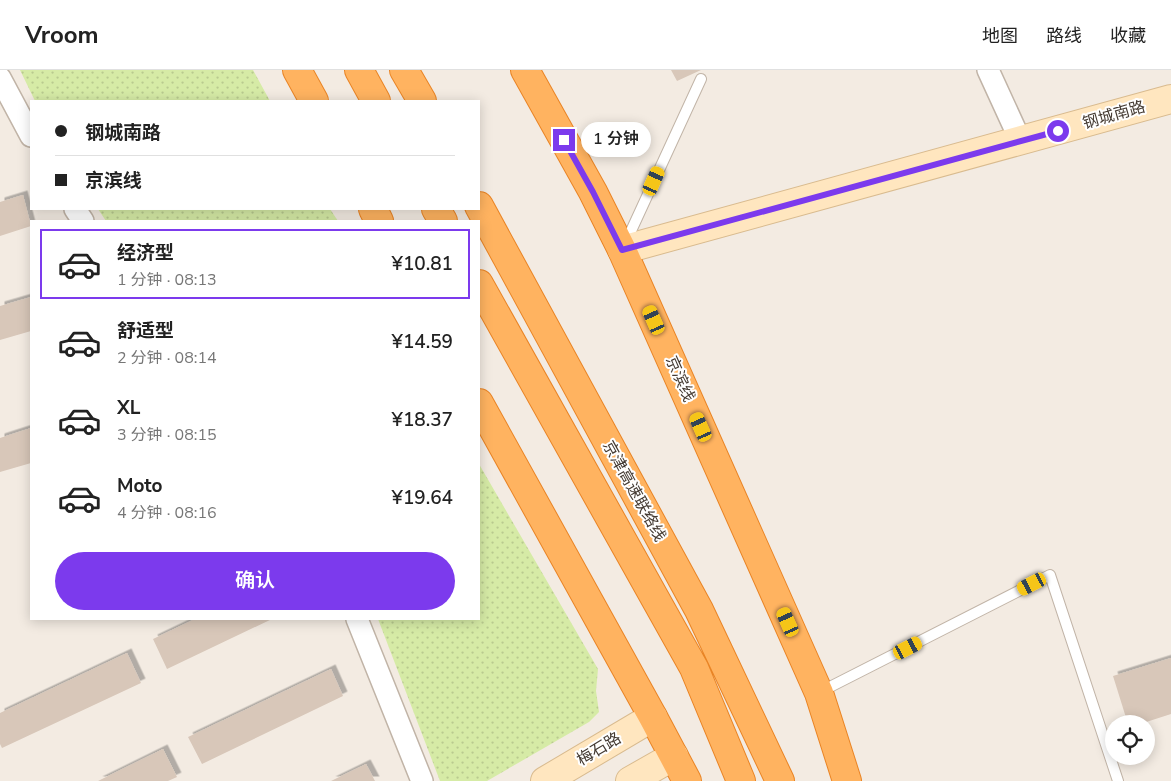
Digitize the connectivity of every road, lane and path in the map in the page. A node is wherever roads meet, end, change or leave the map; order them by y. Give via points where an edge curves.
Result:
1 (297, 70) edge
2 (359, 70) edge
3 (404, 70) edge
4 (524, 70) edge
5 (988, 70) edge
6 (0, 78) edge
7 (701, 79) dead end
8 (1171, 99) edge
9 (313, 100) edge
10 (375, 100) edge
11 (421, 100) edge
12 (30, 134) edge
13 (1021, 142) junction
14 (480, 208) edge
15 (622, 250) junction
16 (480, 286) edge
17 (480, 405) edge
18 (357, 620) edge
19 (819, 693) junction
20 (654, 717) junction
21 (674, 756) junction
22 (422, 781) edge
23 (545, 781) edge
24 (630, 781) edge
25 (686, 781) edge
26 (741, 781) edge
27 (780, 781) edge
28 (848, 781) edge
29 (1118, 781) edge

1 - 9 highway
2 - 10 highway
3 - 11 highway
4 - 15 highway, 京滨线
5 - 13 street
6 - 12 street
7 - 15 lane
8 - 13 street, 钢城南路
13 - 15 street, 钢城南路
14 - 27 highway, 京津高速联络线 via 700,610
15 - 19 highway, 京滨线
16 - 26 highway via 694,668
17 - 20 highway
18 - 22 street
19 - 28 highway, 京滨线
19 - 29 lane via 1050,576
20 - 21 highway
20 - 23 street, 梅石路
21 - 24 street
21 - 25 highway

